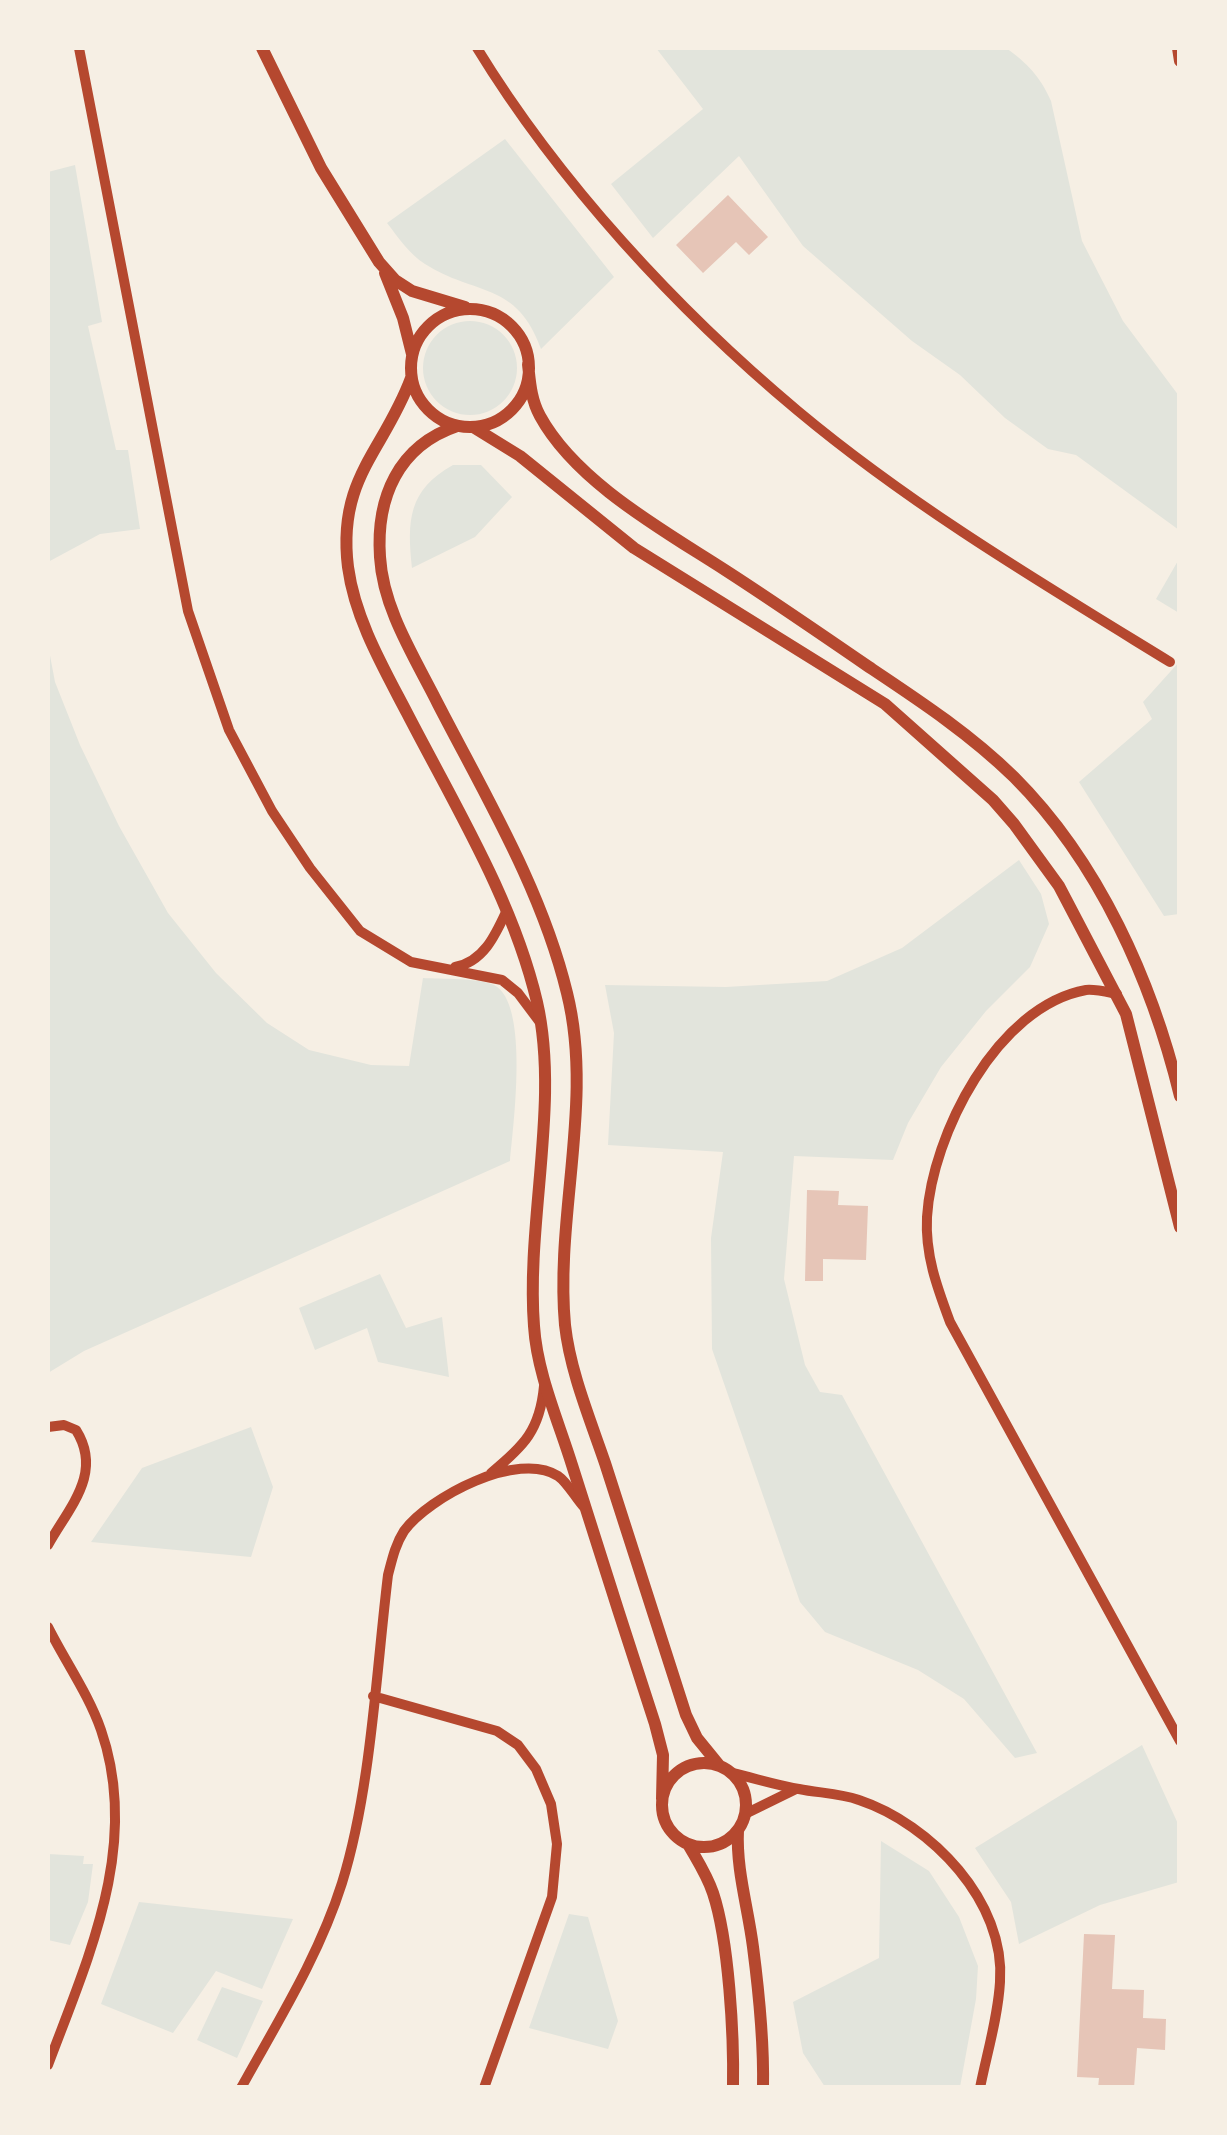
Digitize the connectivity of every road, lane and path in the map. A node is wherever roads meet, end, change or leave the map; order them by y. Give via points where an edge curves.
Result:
1 (79, 48) edge
2 (262, 48) edge
3 (478, 48) edge
4 (1178, 48) edge
5 (1180, 61) edge
6 (380, 262) junction
7 (478, 310) junction
8 (412, 356) junction
9 (528, 364) junction
10 (412, 378) junction
11 (456, 426) junction
12 (472, 427) junction
13 (1170, 662) dead end
14 (506, 912) junction
15 (434, 968) junction
16 (1117, 994) junction
17 (541, 1024) junction
18 (1180, 1096) edge
19 (1180, 1227) edge
20 (545, 1380) junction
21 (48, 1427) edge
22 (485, 1478) junction
23 (586, 1511) junction
24 (48, 1545) edge
25 (48, 1628) edge
26 (373, 1696) junction
27 (1180, 1741) edge
28 (725, 1769) junction
29 (797, 1789) junction
30 (662, 1799) junction
31 (746, 1814) junction
32 (738, 1830) junction
33 (688, 1844) junction
34 (48, 2065) edge
35 (241, 2088) edge
36 (484, 2088) edge
37 (734, 2088) edge
38 (763, 2088) edge
39 (980, 2088) edge

1 - 15 street via 169,520 209,676 272,811 337,905 384,948
2 - 6 street via 321,168
3 - 13 street via 621,239 797,411 1014,566
4 - 5 street
6 - 7 street via 412,291
6 - 8 street
7 - 8 street via 460,310 429,325
7 - 9 street via 513,328
8 - 10 street
9 - 12 street via 514,408
9 - 18 street via 540,417 597,479 945,718 1038,804 1085,869 1146,982
10 - 11 street via 422,403
10 - 14 street via 357,478 348,564 377,655
11 - 12 street
11 - 28 street via 420,444 387,490 379,522 384,583 406,641 526,876 563,978 577,1070 566,1327 686,1715
12 - 16 street via 520,456 634,548 885,704 959,769 1037,852
14 - 15 street via 483,952 461,966
14 - 17 street
15 - 17 street via 502,980
16 - 19 street
16 - 27 street via 1088,990 1049,1004 990,1054 945,1138 932,1178 928,1251 950,1322
17 - 20 street via 532,1290
20 - 22 street via 535,1427 522,1448
20 - 23 street
21 - 24 street via 76,1430 88,1454 86,1479
22 - 23 street via 536,1468 559,1476
22 - 26 street via 434,1504 394,1550
23 - 30 street via 663,1754
25 - 34 street via 100,1726 117,1806 110,1880
26 - 35 street via 343,1880 299,1984
26 - 36 street via 497,1731 536,1769 550,1804 557,1844 552,1897
28 - 29 street
28 - 30 street via 707,1763 683,1769
28 - 31 street via 744,1792
29 - 31 street
29 - 39 street via 886,1811 920,1834 968,1883 1000,1955
30 - 33 street via 666,1825
31 - 32 street
32 - 33 street via 715,1846
32 - 38 street
33 - 37 street via 714,1897 724,1948

